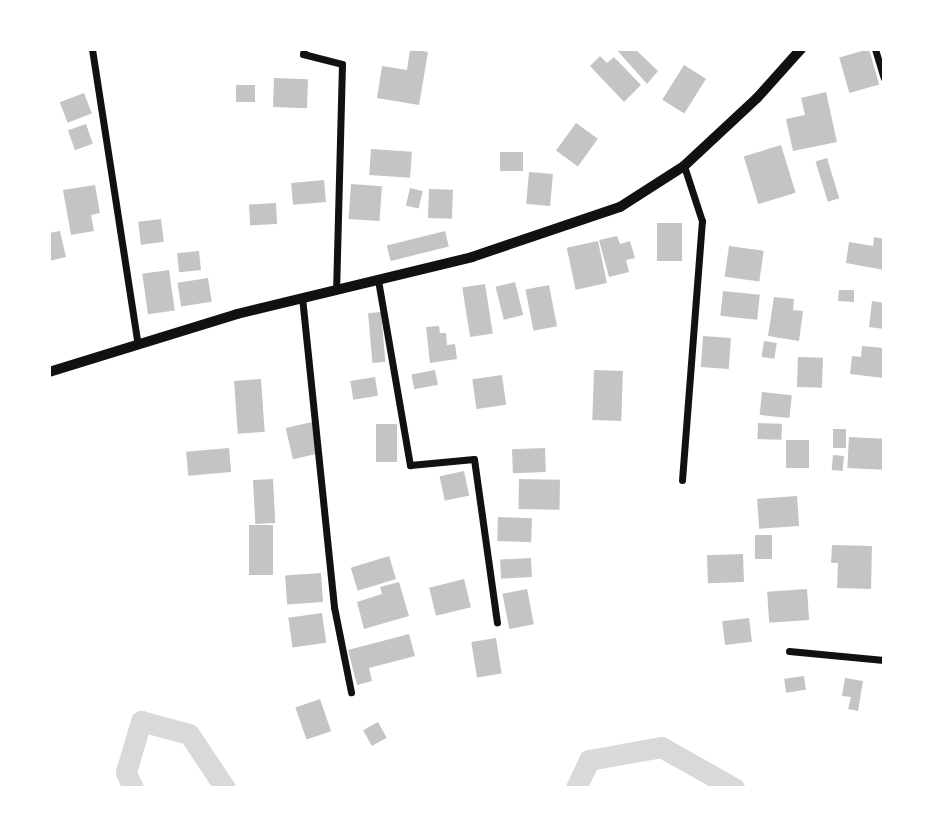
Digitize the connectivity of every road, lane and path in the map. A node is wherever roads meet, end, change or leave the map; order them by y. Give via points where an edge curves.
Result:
1 (92, 49) edge
2 (304, 49) edge
3 (801, 49) edge
4 (875, 49) edge
5 (884, 78) edge
6 (684, 166) junction
7 (378, 280) junction
8 (336, 290) junction
9 (302, 297) junction
10 (137, 341) junction
11 (49, 372) edge
12 (682, 480) dead end
13 (497, 622) dead end
14 (789, 651) dead end
15 (884, 660) edge
16 (351, 692) dead end

1 - 10 street
2 - 8 street via 303,54 342,64
3 - 6 street via 757,98
4 - 5 street
6 - 7 street via 620,207 472,257
6 - 12 street via 702,221
7 - 8 street
7 - 13 street via 410,465 474,459
8 - 9 street
9 - 10 street via 174,336
9 - 16 street via 334,607
10 - 11 street
14 - 15 street

